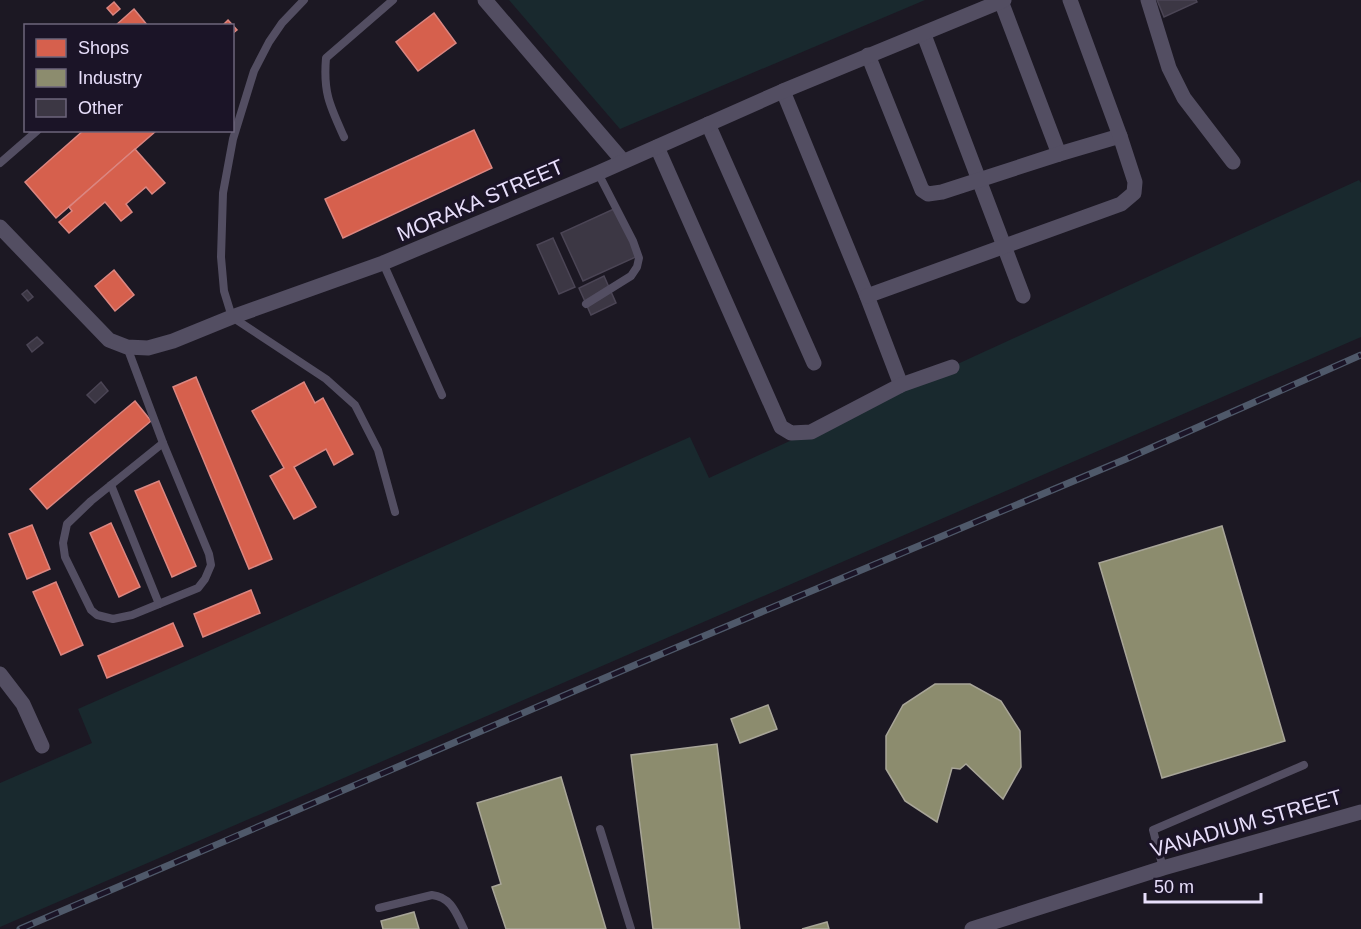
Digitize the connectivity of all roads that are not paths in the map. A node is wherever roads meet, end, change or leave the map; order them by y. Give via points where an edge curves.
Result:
1 (304, 0) edge
2 (393, 0) edge
3 (485, 0) edge
4 (1070, 0) edge
5 (1148, 0) edge
6 (1003, 1) edge
7 (924, 35) junction
8 (868, 55) junction
9 (783, 91) junction
10 (708, 124) junction
11 (36, 132) edge
12 (1120, 136) junction
13 (344, 137) dead end
14 (657, 147) junction
15 (1059, 154) junction
16 (623, 161) junction
17 (0, 162) edge
18 (1233, 162) dead end
19 (598, 173) junction
20 (980, 180) junction
21 (0, 227) edge
22 (1006, 247) junction
23 (383, 264) junction
24 (867, 296) junction
25 (1023, 296) dead end
26 (586, 304) dead end
27 (232, 317) junction
28 (127, 348) junction
29 (814, 363) dead end
30 (952, 367) dead end
31 (901, 385) junction
32 (442, 395) dead end
33 (163, 443) junction
34 (111, 485) junction
35 (395, 512) dead end
36 (159, 604) junction
37 (0, 674) edge
38 (42, 746) dead end
39 (1304, 765) dead end
40 (1361, 812) edge
41 (600, 829) dead end
42 (1163, 868) junction
43 (379, 908) dead end
44 (464, 929) edge
45 (631, 929) edge
46 (972, 929) edge

1 - 27 lane via 282,23 254,70 233,139 221,225 224,291
2 - 13 lane via 326,58 328,101
3 - 16 street
4 - 12 street
5 - 18 street via 1169,68 1184,98
6 - 7 street, MORAKA STREET
6 - 15 street
7 - 8 street, MORAKA STREET
7 - 20 street
8 - 9 street, MORAKA STREET
8 - 20 street via 921,190 935,194
9 - 10 street, MORAKA STREET
9 - 24 street
10 - 14 street, MORAKA STREET
10 - 29 street
11 - 17 lane
12 - 15 street
12 - 22 street via 1135,182 1131,197
14 - 16 street, MORAKA STREET
14 - 31 street via 781,427 796,434 811,432
15 - 20 street
16 - 19 street, MORAKA STREET
19 - 23 street, MORAKA STREET
19 - 26 lane via 639,258 631,276
20 - 22 street
21 - 28 street via 109,340
22 - 24 street
22 - 25 street
23 - 27 street, MORAKA STREET
23 - 32 lane
24 - 31 street
27 - 28 street, MORAKA STREET via 173,341 148,348
27 - 35 lane via 326,379 355,405 378,450
28 - 33 lane
30 - 31 street
33 - 34 lane
33 - 36 lane via 211,565 198,588
34 - 36 lane
34 - 36 lane via 67,524 65,558 97,615 120,619
37 - 38 street via 23,704
39 - 42 lane via 1153,830
40 - 42 street, VANADIUM STREET
41 - 45 lane
42 - 46 street, VANADIUM STREET
43 - 44 lane via 440,896 450,902

